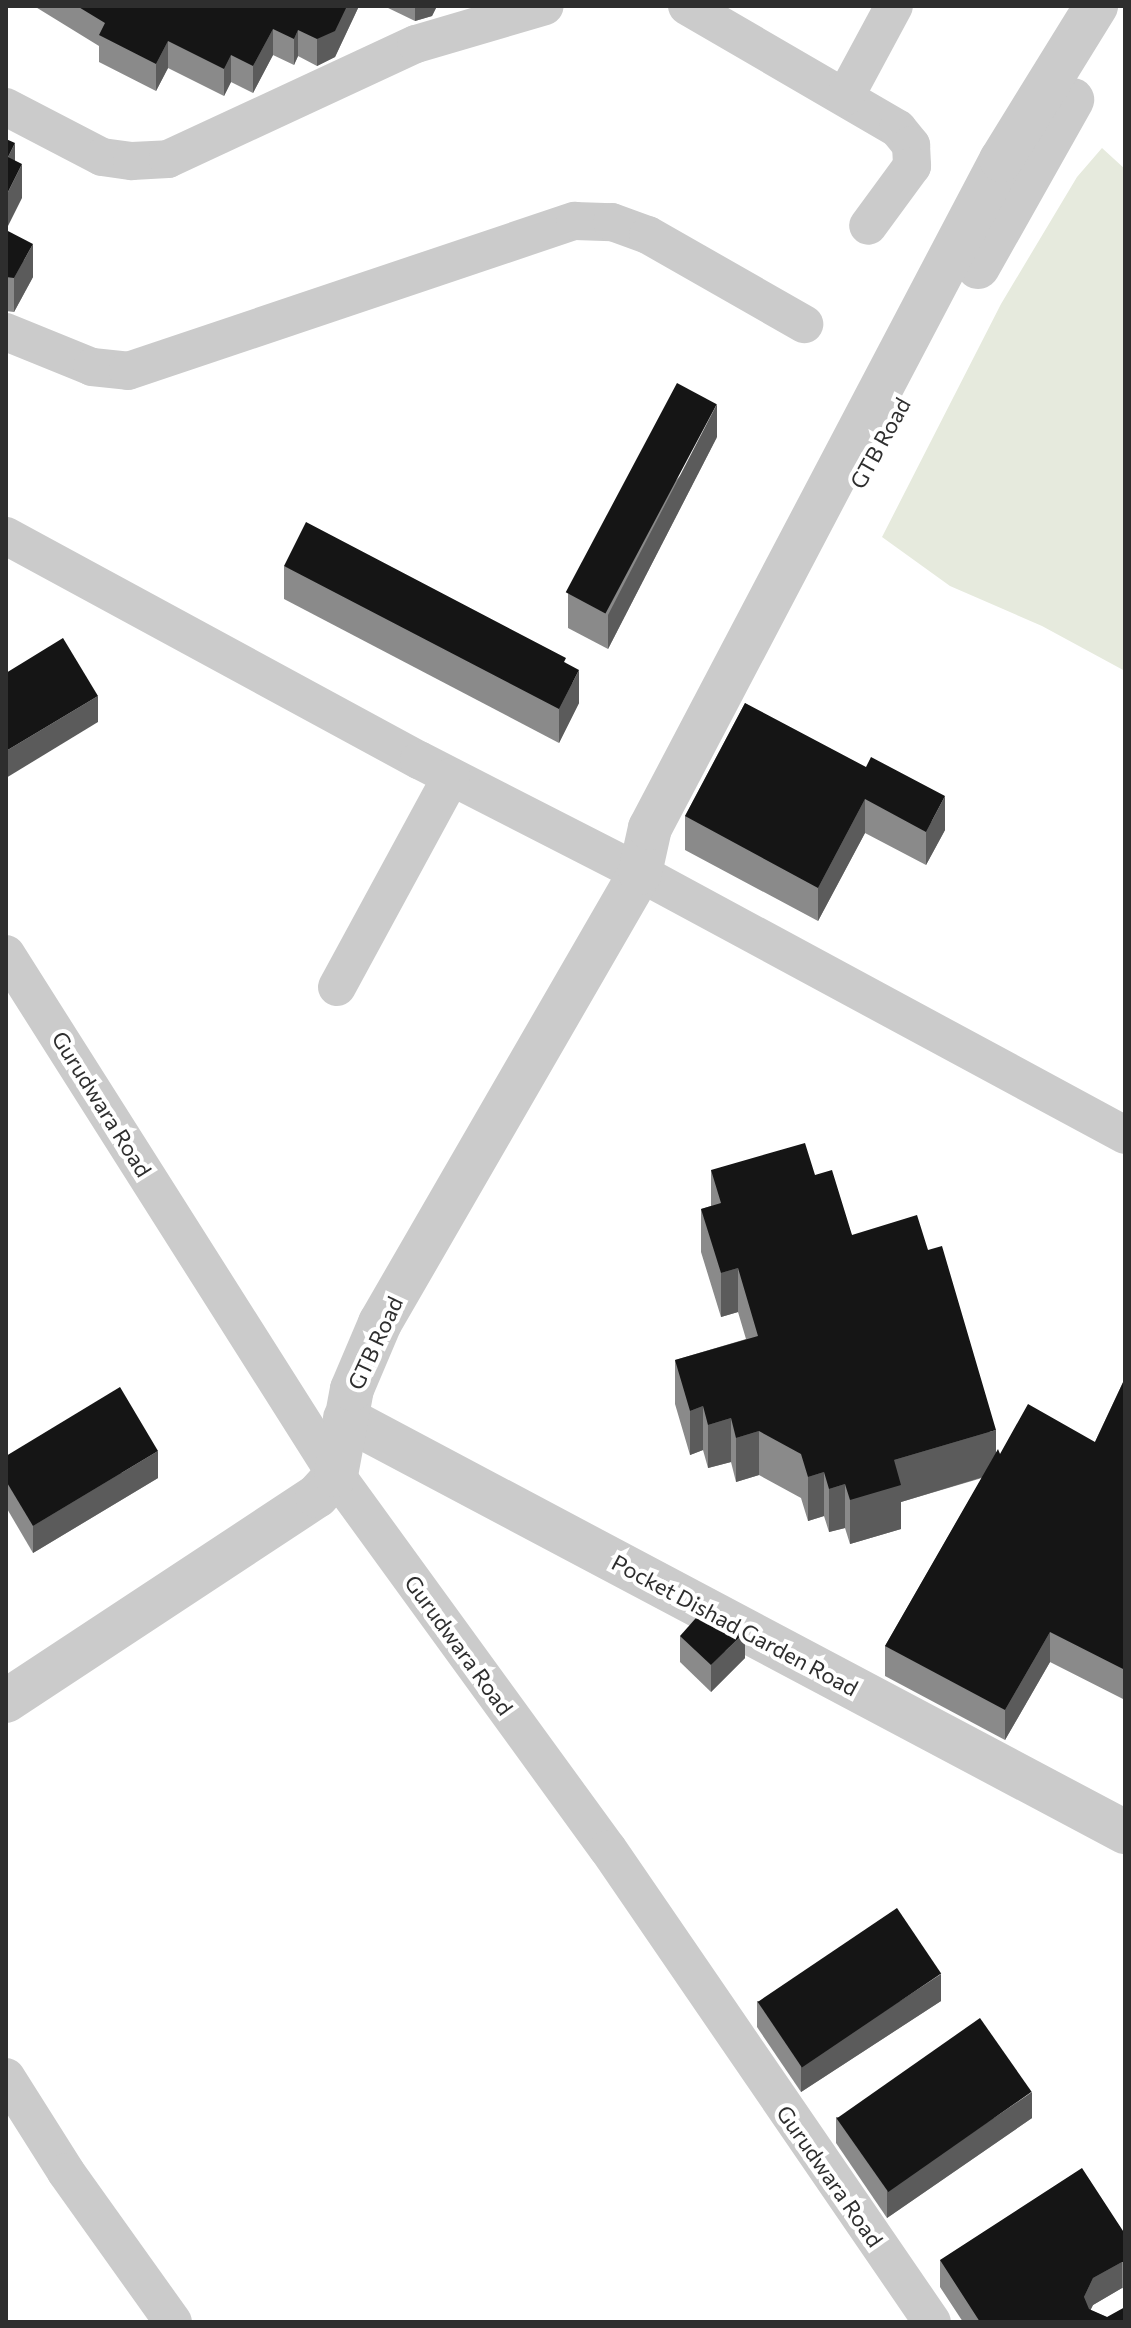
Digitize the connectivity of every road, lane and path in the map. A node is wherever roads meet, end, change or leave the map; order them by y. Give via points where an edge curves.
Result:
1 (545, 6) edge
2 (687, 6) edge
3 (894, 6) edge
4 (1096, 6) edge
5 (1125, 13) edge
6 (845, 97) junction
7 (6, 107) edge
8 (1015, 168) junction
9 (868, 226) dead end
10 (804, 324) dead end
11 (6, 332) edge
12 (6, 536) edge
13 (451, 777) junction
14 (640, 873) junction
15 (6, 954) edge
16 (337, 987) dead end
17 (1125, 1135) edge
18 (345, 1418) junction
19 (336, 1475) junction
20 (6, 1701) edge
21 (1125, 1832) edge
22 (6, 2077) edge
23 (173, 2322) edge
24 (932, 2322) edge

1 - 7 street via 416,44 168,159 102,157
2 - 6 street
3 - 6 street
4 - 8 street, GTB Road
5 - 8 street, GTB Road
6 - 9 street via 898,129 911,145 912,166
8 - 14 street, GTB Road via 674,844
10 - 11 street via 648,235 612,222 575,221 128,371 92,367
12 - 13 street
13 - 14 street
13 - 16 street
14 - 17 street
14 - 18 street, GTB Road via 380,1323
15 - 19 street, Gurudwara Road
18 - 19 street, GTB Road
18 - 21 street, Pocket Dishad Garden Road
19 - 20 street via 317,1496
19 - 24 street, Gurudwara Road via 608,1849
22 - 23 street

